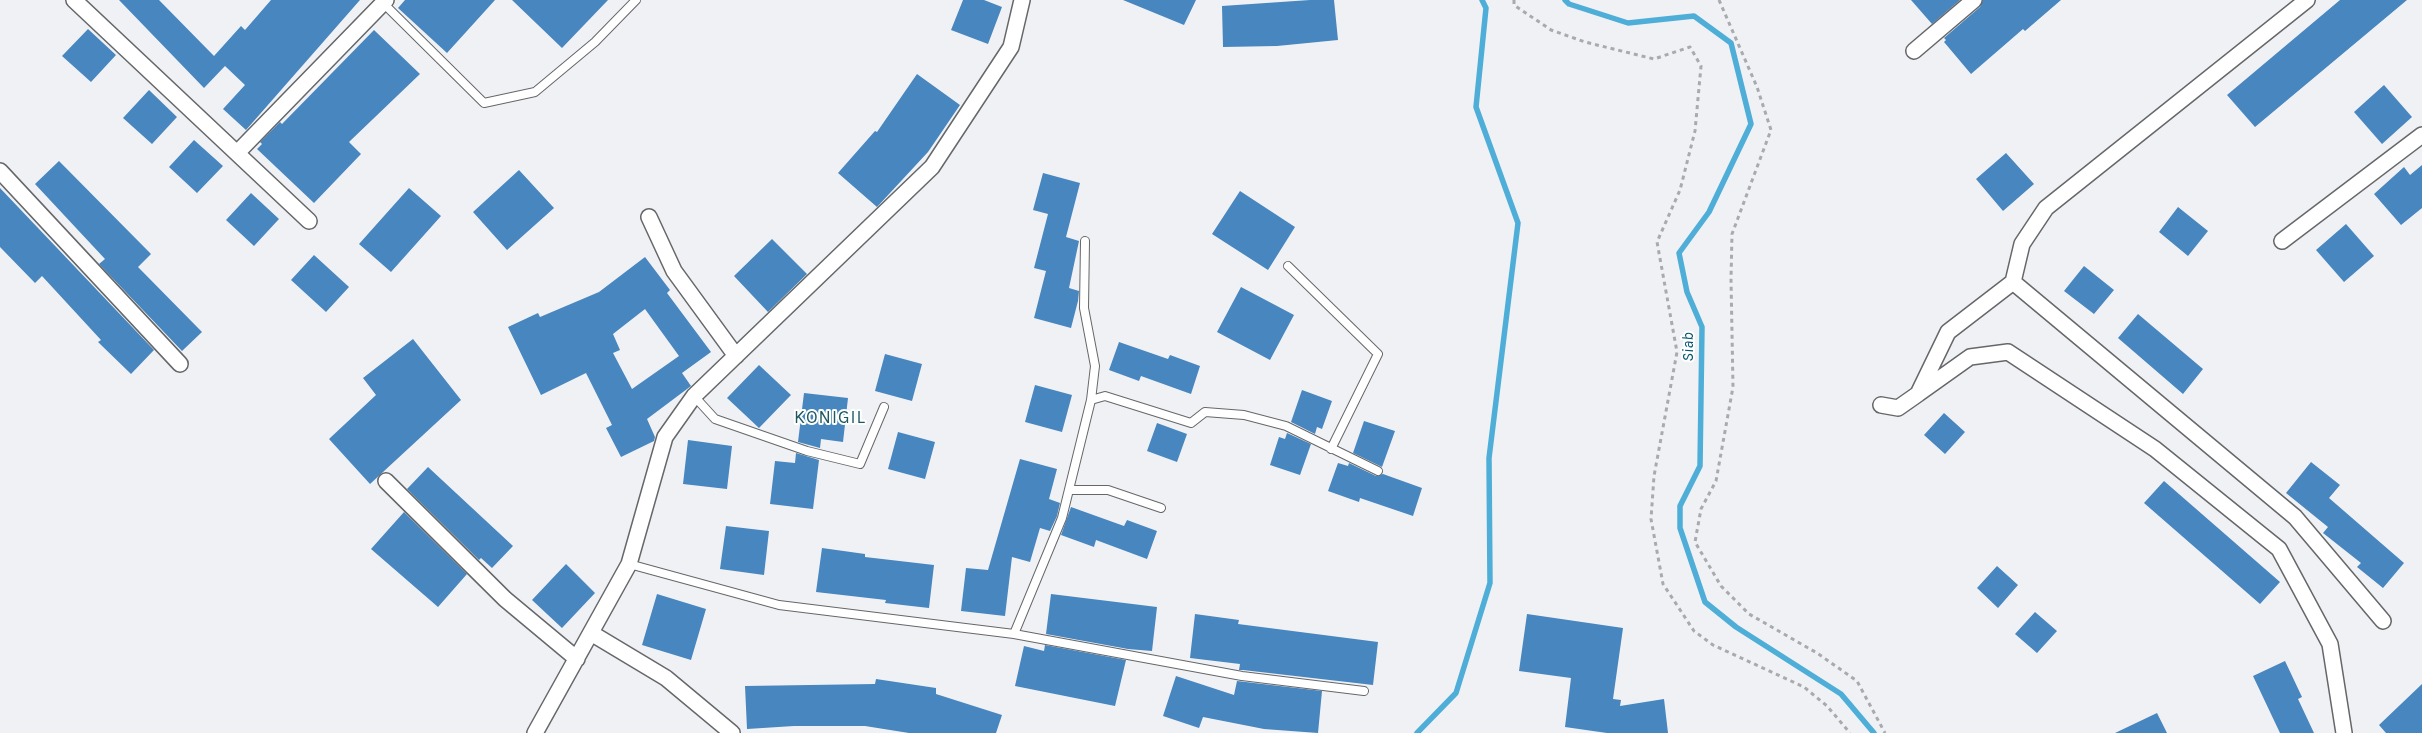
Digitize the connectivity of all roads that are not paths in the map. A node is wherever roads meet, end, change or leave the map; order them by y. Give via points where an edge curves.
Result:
1 (74, 0) edge
2 (636, 0) edge
3 (1022, 0) edge
4 (1974, 0) edge
5 (2307, 0) edge
6 (382, 1) edge
7 (1914, 51) dead end
8 (2422, 135) edge
9 (237, 153) junction
10 (0, 171) edge
11 (649, 217) dead end
12 (309, 221) dead end
13 (1085, 241) dead end
14 (2282, 241) dead end
15 (1288, 266) dead end
16 (2013, 282) junction
17 (736, 356) junction
18 (180, 364) dead end
19 (1918, 394) junction
20 (694, 396) junction
21 (1091, 400) junction
22 (1881, 405) dead end
23 (884, 407) dead end
24 (1331, 448) junction
25 (1378, 471) dead end
26 (386, 481) dead end
27 (1069, 490) junction
28 (1160, 508) dead end
29 (629, 564) junction
30 (2383, 621) dead end
31 (591, 633) junction
32 (1014, 634) junction
33 (577, 659) junction
34 (1364, 691) dead end
35 (535, 733) edge
36 (732, 733) edge
37 (2344, 733) edge

1 - 9 street
2 - 6 lane via 595,42 536,92 484,103
3 - 17 street via 1011,47 932,166
4 - 7 street
5 - 16 street via 2046,208 2022,244
6 - 9 street
8 - 14 street
9 - 12 street
10 - 18 street
11 - 17 street via 674,271
13 - 21 lane via 1084,308 1094,366
15 - 24 lane via 1378,354
16 - 19 street via 1948,332
16 - 30 street via 2295,517
17 - 20 street
19 - 22 street via 1898,408
19 - 37 street via 1970,357 2008,352 2155,449 2279,549 2330,644
20 - 23 lane via 715,419 807,451 860,464
20 - 29 street via 665,437
21 - 24 lane via 1104,396 1190,423 1205,412 1244,415 1286,426
21 - 27 lane
24 - 25 lane
26 - 33 street via 506,599
27 - 28 lane via 1108,490
27 - 32 lane via 1062,518
29 - 31 street
29 - 32 lane via 779,605
31 - 33 street
31 - 36 street via 666,678
32 - 34 lane via 1242,676
33 - 35 street

